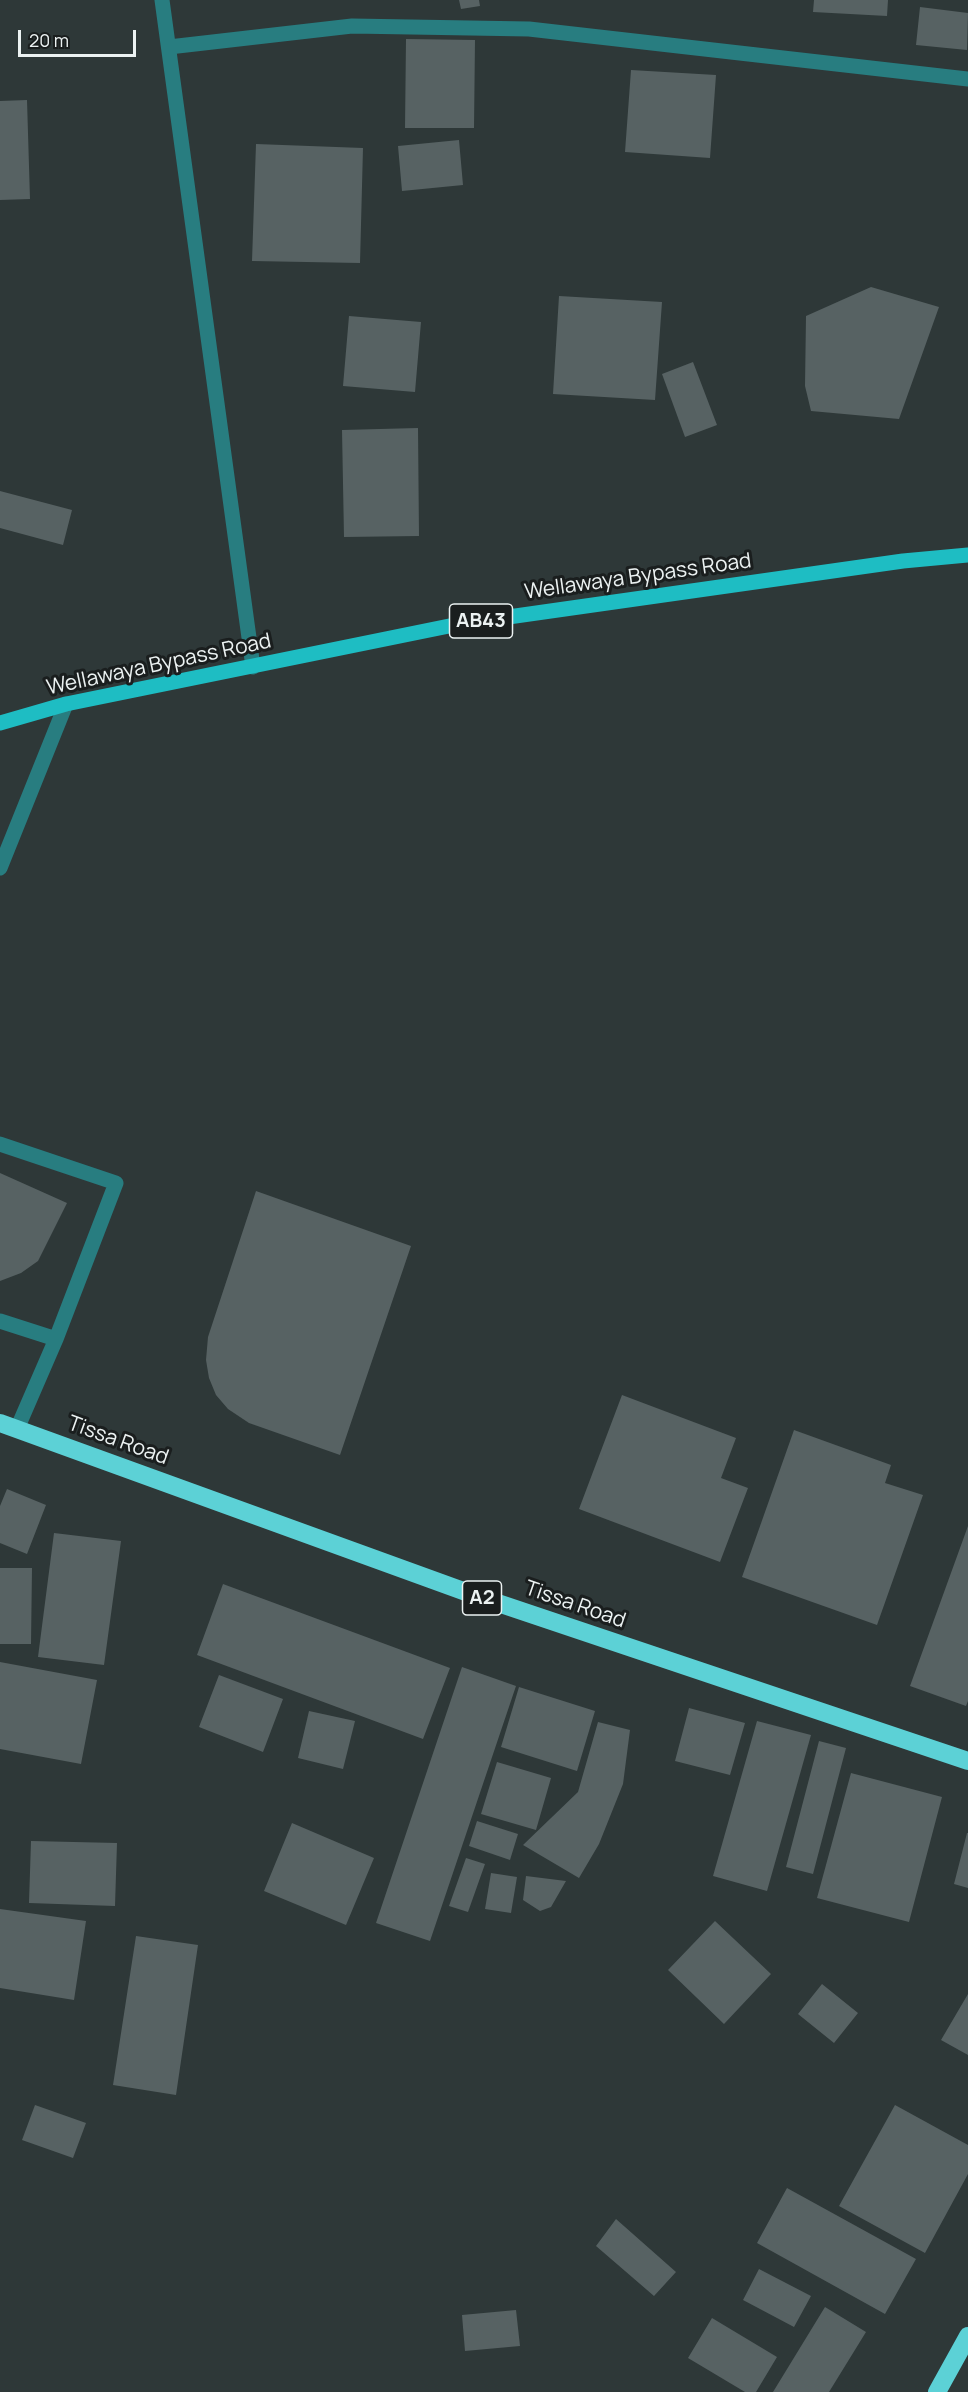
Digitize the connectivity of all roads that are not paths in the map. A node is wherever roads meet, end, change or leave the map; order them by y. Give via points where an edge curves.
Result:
1 (162, 0) edge
2 (169, 47) junction
3 (968, 79) edge
4 (968, 555) edge
5 (253, 667) junction
6 (66, 704) junction
7 (0, 723) edge
8 (0, 868) edge
9 (0, 1144) edge
10 (0, 1321) edge
11 (56, 1339) junction
12 (8, 1426) edge
13 (968, 1761) edge
14 (968, 2336) edge
15 (937, 2392) edge

1 - 2 street
2 - 3 street via 352,26 529,29
2 - 5 street
4 - 5 main road, Wellawaya Bypass Road / AB43 via 459,624
5 - 6 main road, Wellawaya Bypass Road / AB43
6 - 7 main road, Wellawaya Bypass Road / AB43
6 - 8 street
9 - 11 street via 116,1183
10 - 11 street
11 - 12 street
12 - 13 highway, Tissa Road / A2 via 477,1596
14 - 15 highway

